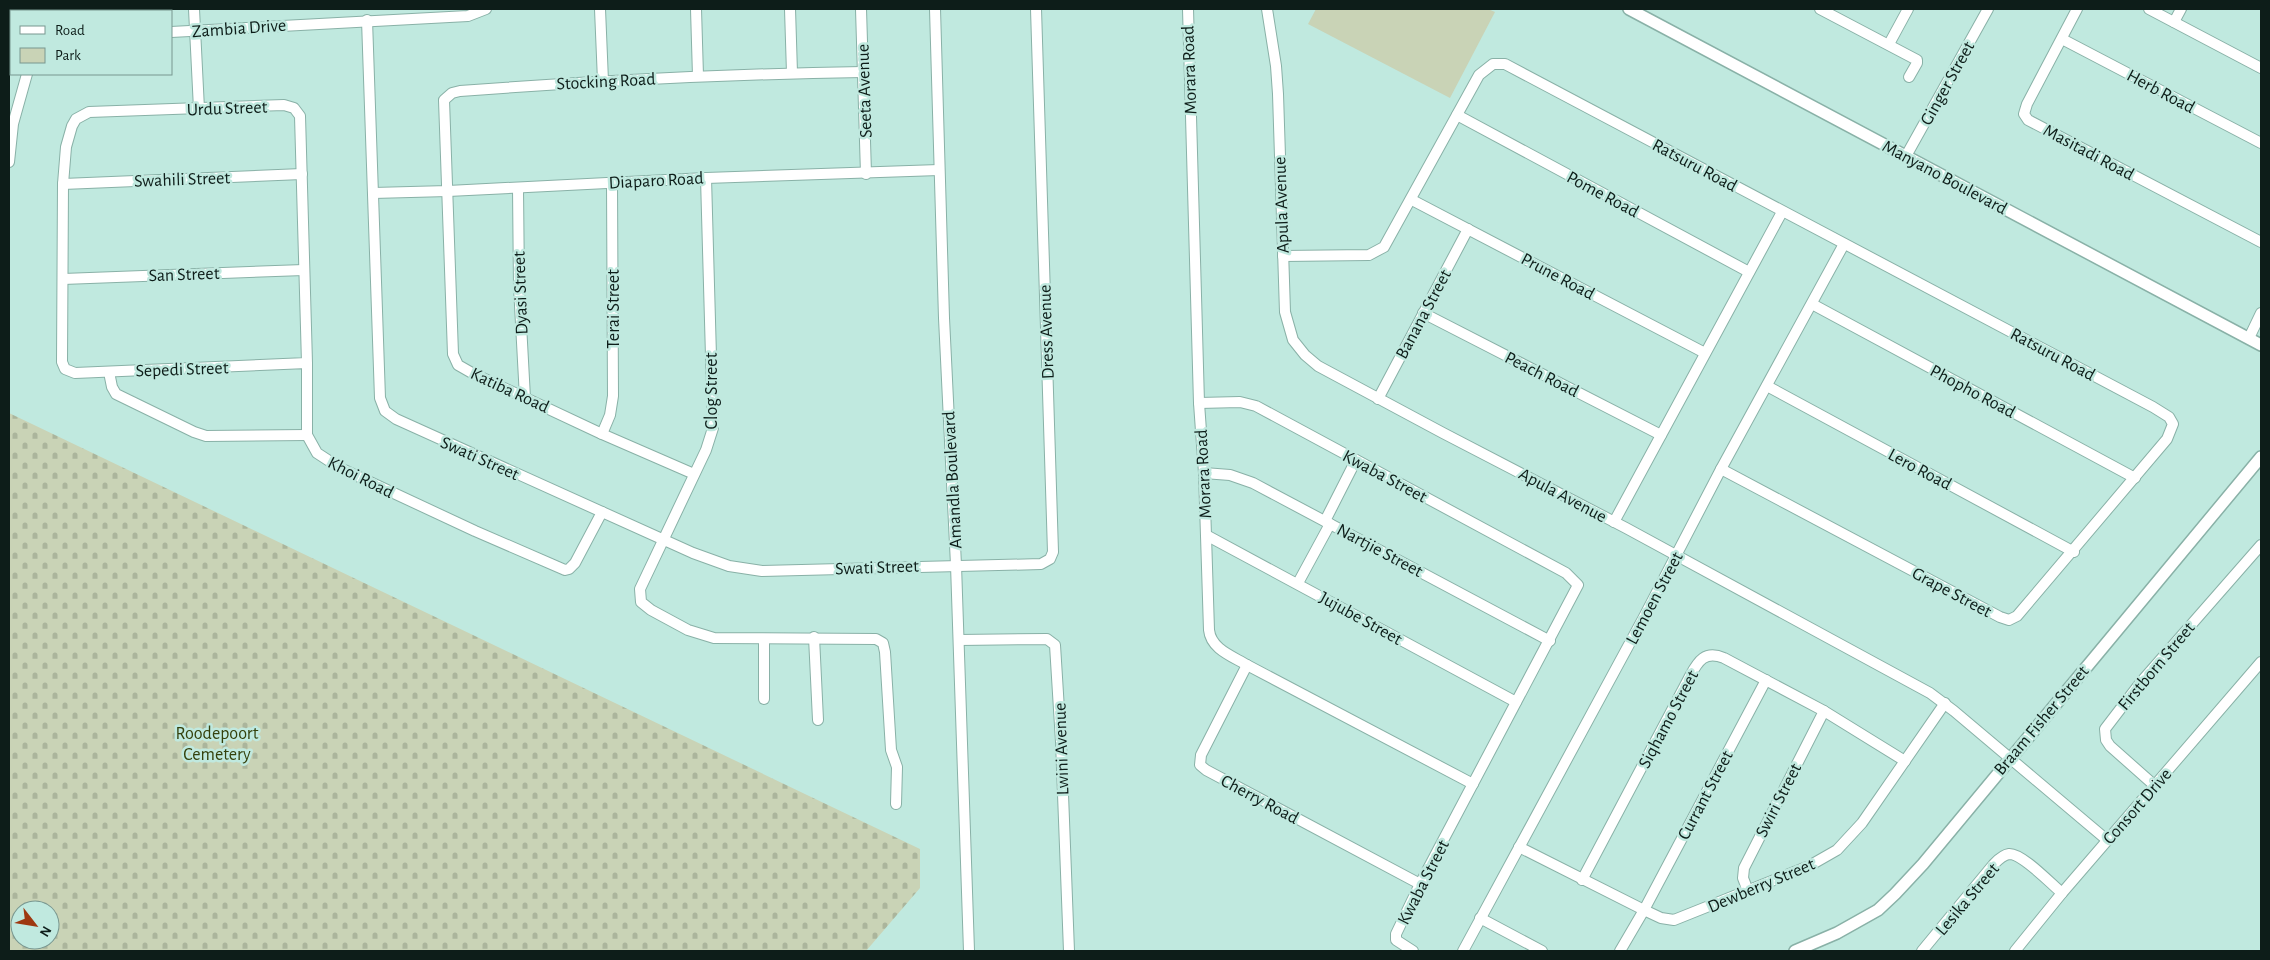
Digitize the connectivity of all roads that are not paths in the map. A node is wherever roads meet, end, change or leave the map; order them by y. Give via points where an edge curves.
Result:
1 (194, 9) edge
2 (486, 9) edge
3 (600, 9) edge
4 (696, 9) edge
5 (790, 9) edge
6 (861, 9) edge
7 (935, 9) edge
8 (1036, 9) edge
9 (1188, 9) edge
10 (1267, 9) edge
11 (1629, 9) edge
12 (1820, 9) edge
13 (1908, 9) edge
14 (1988, 9) edge
15 (2077, 9) edge
16 (2149, 9) edge
17 (2181, 9) edge
18 (367, 20) junction
19 (2174, 22) junction
20 (195, 30) junction
21 (172, 32) edge
22 (2062, 39) junction
23 (1889, 44) junction
24 (2261, 68) edge
25 (863, 72) junction
26 (792, 73) junction
27 (28, 75) edge
28 (698, 76) junction
29 (1909, 77) dead end
30 (603, 81) junction
31 (199, 109) junction
32 (1456, 115) junction
33 (2261, 143) edge
34 (1906, 156) junction
35 (9, 162) edge
36 (939, 170) junction
37 (302, 174) junction
38 (866, 174) junction
39 (706, 178) junction
40 (612, 182) junction
41 (63, 184) junction
42 (518, 188) junction
43 (448, 191) junction
44 (372, 193) junction
45 (1412, 200) junction
46 (1782, 212) junction
47 (1468, 229) junction
48 (2261, 242) edge
49 (1844, 244) junction
50 (1283, 256) junction
51 (304, 270) junction
52 (1749, 272) junction
53 (63, 279) junction
54 (1812, 304) junction
55 (1423, 313) junction
56 (2261, 313) edge
57 (2249, 338) junction
58 (2261, 345) edge
59 (1705, 353) junction
60 (62, 362) joint
61 (307, 364) junction
62 (110, 372) junction
63 (1767, 386) junction
64 (525, 398) junction
65 (1378, 399) junction
66 (1199, 403) junction
67 (2173, 424) joint
68 (602, 434) junction
69 (1661, 435) junction
70 (307, 436) junction
71 (2261, 457) edge
72 (1356, 460) junction
73 (1721, 469) junction
74 (1204, 473) junction
75 (694, 474) junction
76 (2135, 478) junction
77 (602, 512) junction
78 (1327, 522) junction
79 (1614, 522) junction
80 (1206, 535) junction
81 (662, 540) junction
82 (2261, 545) edge
83 (2074, 552) junction
84 (1676, 555) junction
85 (956, 564) junction
86 (1298, 583) junction
87 (814, 637) junction
88 (764, 640) junction
89 (959, 640) junction
90 (1550, 641) junction
91 (2261, 662) edge
92 (1247, 665) junction
93 (1766, 680) junction
94 (764, 699) dead end
95 (1516, 702) junction
96 (1945, 703) junction
97 (1824, 711) junction
98 (818, 720) dead end
99 (2009, 758) junction
100 (1905, 761) junction
101 (1473, 784) junction
102 (2154, 785) junction
103 (896, 804) dead end
104 (2107, 840) junction
105 (1520, 846) junction
106 (1582, 880) junction
107 (1420, 884) junction
108 (1748, 891) junction
109 (2062, 893) junction
110 (1644, 910) junction
111 (1480, 918) junction
112 (969, 951) edge
113 (1069, 951) edge
114 (1413, 951) edge
115 (1463, 951) edge
116 (1542, 951) edge
117 (1620, 951) edge
118 (1795, 951) edge
119 (1922, 951) edge
120 (2015, 951) edge

1 - 20 street
2 - 18 street, Zambia Drive via 468,16
3 - 30 street
4 - 28 street
5 - 26 street
6 - 25 street, Seeta Avenue
7 - 36 street, Amandla Boulevard
8 - 85 street, Dress Avenue via 1052,552 1048,562 1041,564
9 - 66 street, Morara Road
10 - 50 street, Apula Avenue via 1278,94
11 - 34 street, Manyano Boulevard
12 - 23 street
13 - 23 street
14 - 34 street, Ginger Street
15 - 22 street, Masitadi Road
16 - 19 street
17 - 19 street
18 - 20 street, Zambia Drive
18 - 44 street, Swati Street
19 - 24 street
20 - 21 street, Zambia Drive
20 - 31 street
22 - 33 street, Herb Road
22 - 48 street, Masitadi Road via 2027,104 2024,114 2028,120
23 - 29 street via 1917,60
25 - 26 street, Stocking Road
25 - 38 street, Seeta Avenue
26 - 28 street, Stocking Road
27 - 35 street via 13,124
28 - 30 street, Stocking Road
30 - 43 street, Stocking Road via 460,91 448,95 444,104
31 - 37 street, Urdu Street via 284,105 294,108 300,116
31 - 41 street, Urdu Street via 89,112 82,115 76,119 69,133
32 - 45 street, Ratsuru Road
32 - 46 street, Ratsuru Road via 1483,70 1492,64 1505,64
32 - 52 street, Pome Road
34 - 57 street, Manyano Boulevard
36 - 38 street, Diaparo Road
36 - 85 street, Amandla Boulevard
37 - 41 street, Swahili Street
37 - 51 street, Urdu Street
38 - 39 street, Diaparo Road
39 - 40 street, Diaparo Road
39 - 75 street, Clog Street via 713,428
40 - 42 street, Diaparo Road
40 - 68 street, Terai Street via 613,390 610,415
41 - 53 street, Urdu Street
42 - 43 street, Diaparo Road
42 - 64 street, Dyasi Street
43 - 44 street, Diaparo Road
43 - 64 street, Katiba Road via 456,361 463,368
44 - 77 street, Swati Street via 380,398 385,411 396,419
45 - 47 street, Prune Road
45 - 50 street, Ratsuru Road via 1378,252 1360,256
46 - 49 street, Ratsuru Road
46 - 52 street
47 - 55 street, Banana Street
47 - 59 street, Prune Road
49 - 54 street, Lemoen Street
49 - 67 street, Ratsuru Road via 2153,407 2169,417
50 - 65 street, Apula Avenue via 1286,312 1290,334 1296,344 1318,366
51 - 53 street, San Street
51 - 61 street, Urdu Street
52 - 59 street
53 - 60 street, Urdu Street
54 - 63 street, Lemoen Street
54 - 76 street, Phopho Road
55 - 65 street, Banana Street
55 - 69 street, Peach Road
56 - 57 street
57 - 58 street, Manyano Boulevard
59 - 69 street
60 - 62 street, Sepedi Street via 65,368 75,373
61 - 62 street, Sepedi Street
61 - 70 street, Urdu Street
62 - 70 street via 116,394 194,432 217,437
63 - 73 street, Lemoen Street
63 - 83 street, Lero Road
64 - 68 street, Katiba Road
65 - 79 street, Apula Avenue
66 - 72 street, Kwaba Street via 1250,404
66 - 74 street, Morara Road
67 - 76 street, Grape Street via 2167,439
68 - 75 street, Katiba Road
69 - 79 street
70 - 77 street, Khoi Road via 317,453 340,468 565,570 576,563
71 - 99 street, Braam Fisher Street
72 - 78 street
72 - 90 street, Kwaba Street via 1576,581 1576,591
73 - 83 street, Grape Street via 2009,620 2018,616
73 - 84 street, Lemoen Street
74 - 78 street, Nartjie Street via 1245,480
74 - 80 street, Morara Road
75 - 81 street, Clog Street
76 - 83 street, Grape Street
77 - 81 street, Swati Street
78 - 86 street
78 - 90 street, Nartjie Street
79 - 84 street, Apula Avenue
80 - 86 street, Jujube Street
80 - 92 street, Morara Road via 1209,636 1217,647
81 - 85 street, Swati Street via 710,560 748,570
81 - 88 street, Clog Street via 640,588 639,597 644,606 688,630 714,638
82 - 102 street, Firstborn Street via 2104,729 2110,746
84 - 96 street, Apula Avenue
84 - 105 street, Lemoen Street
85 - 89 street, Amandla Boulevard
86 - 95 street, Jujube Street
87 - 88 street
87 - 98 street
87 - 103 street via 876,639 883,643 891,750 896,767
88 - 94 street
89 - 112 street, Amandla Boulevard
89 - 113 street, Lwini Avenue via 1047,639 1055,646
90 - 95 street, Kwaba Street
91 - 102 street, Consort Drive
92 - 101 street, Morara Road
92 - 107 street, Cherry Road via 1201,755 1200,764 1214,775
93 - 97 street, Siqhamo Street
93 - 106 street, Siqhamo Street via 1717,655 1708,655 1700,660
93 - 110 street, Currant Street
95 - 101 street, Kwaba Street
96 - 99 street, Apula Avenue
96 - 100 street, Dewberry Street
97 - 100 street, Siqhamo Street
97 - 108 street, Swiri Street via 1744,868 1743,878
99 - 104 street, Apula Avenue
99 - 118 street, Braam Fisher Street via 1923,864 1878,910
100 - 108 street, Dewberry Street via 1862,823 1837,850 1809,866
101 - 107 street, Kwaba Street
102 - 104 street, Consort Drive
104 - 109 street, Consort Drive
105 - 106 street, Dewberry Street
105 - 111 street, Lemoen Street
106 - 110 street, Dewberry Street
107 - 114 street, Kwaba Street via 1396,934 1396,940
108 - 110 street, Dewberry Street via 1674,920
109 - 119 street, Lesika Street via 2024,860 2006,854 1993,865
109 - 120 street, Consort Drive
110 - 117 street, Currant Street
111 - 115 street, Lemoen Street
111 - 116 street

